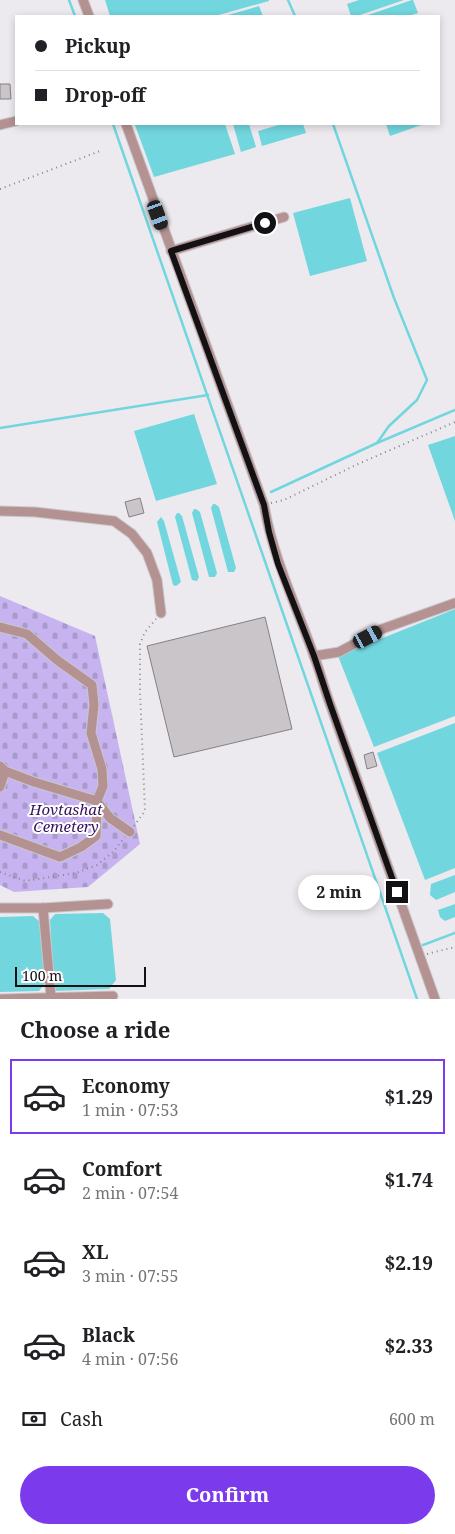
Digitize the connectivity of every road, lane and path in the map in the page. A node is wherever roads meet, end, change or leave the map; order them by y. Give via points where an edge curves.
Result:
1 (83, 0) edge
2 (89, 15) edge
3 (15, 121) edge
4 (0, 124) edge
5 (126, 125) edge
6 (100, 151) dead end
7 (0, 189) edge
8 (284, 217) dead end
9 (171, 251) junction
10 (455, 422) edge
11 (264, 505) junction
12 (0, 510) edge
13 (455, 603) edge
14 (161, 613) joint
15 (0, 627) edge
16 (314, 656) junction
17 (2, 768) edge
18 (0, 787) edge
19 (97, 801) junction
20 (130, 832) junction
21 (0, 835) edge
22 (0, 872) edge
23 (108, 904) dead end
24 (0, 908) edge
25 (44, 908) junction
26 (455, 947) edge
27 (420, 956) junction
28 (113, 996) dead end
29 (50, 997) junction
30 (0, 998) edge
31 (435, 999) edge

1 - 2 street
3 - 4 street
5 - 9 street
6 - 7 path
8 - 9 street
9 - 11 street
10 - 11 path via 284,500
11 - 16 street via 278,564
12 - 14 street via 114,521 132,534 147,553 157,580
13 - 16 street via 382,629 340,652
14 - 20 path via 145,632 140,644 145,811
15 - 19 street via 27,634 92,685 91,733 102,769 103,786
16 - 27 street
17 - 18 street
17 - 19 street via 34,782
19 - 20 street via 110,818
19 - 21 street via 96,836 60,857
20 - 22 path via 97,865 76,874 25,881
23 - 25 street
24 - 25 street
25 - 29 street
26 - 27 path
27 - 31 street
28 - 29 street
29 - 30 street

